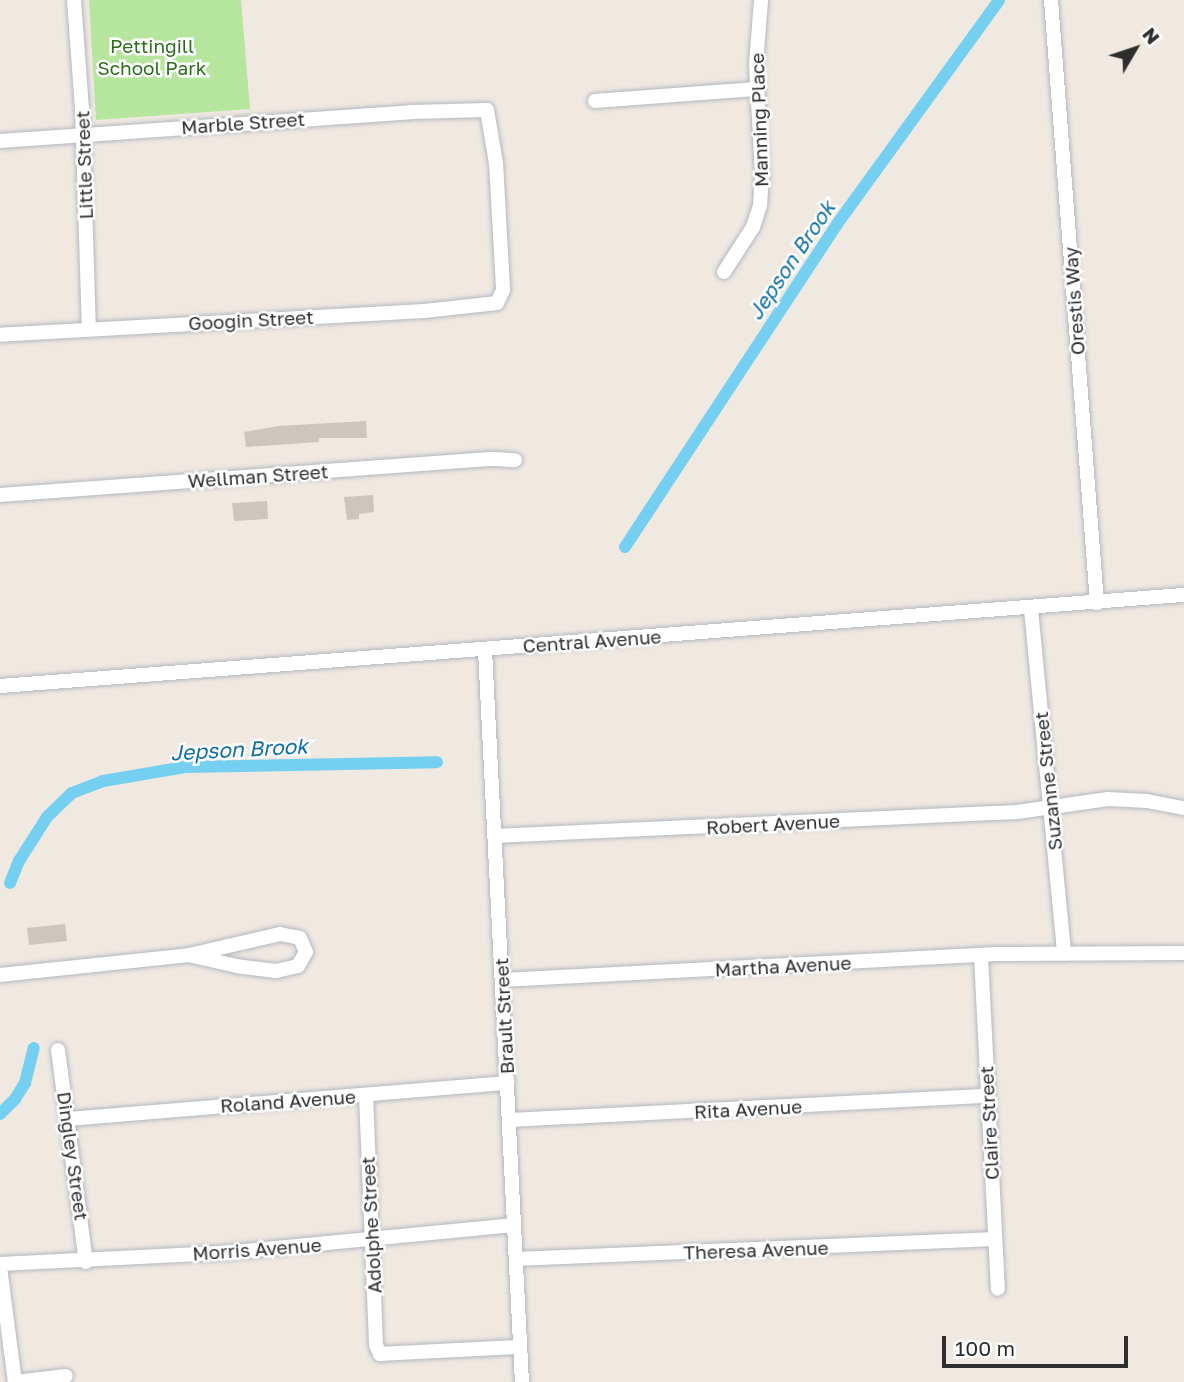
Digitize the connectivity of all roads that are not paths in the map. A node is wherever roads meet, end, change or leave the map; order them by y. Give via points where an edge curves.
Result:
1 (74, 0) edge
2 (761, 0) edge
3 (1051, 0) edge
4 (756, 89) junction
5 (595, 101) dead end
6 (83, 133) junction
7 (0, 141) edge
8 (724, 272) dead end
9 (501, 300) joint
10 (89, 329) junction
11 (0, 335) edge
12 (515, 460) dead end
13 (0, 495) edge
14 (1184, 595) edge
15 (1097, 603) junction
16 (1031, 609) junction
17 (485, 650) junction
18 (0, 686) edge
19 (1051, 807) junction
20 (1184, 808) edge
21 (494, 836) junction
22 (1064, 953) junction
23 (1184, 953) edge
24 (189, 955) junction
25 (981, 956) junction
26 (0, 975) edge
27 (502, 979) junction
28 (58, 1050) dead end
29 (508, 1083) junction
30 (366, 1096) junction
31 (987, 1096) junction
32 (68, 1119) junction
33 (510, 1120) junction
34 (514, 1225) junction
35 (995, 1239) junction
36 (371, 1240) junction
37 (516, 1259) junction
38 (86, 1262) junction
39 (0, 1266) edge
40 (998, 1289) dead end
41 (520, 1347) junction
42 (66, 1376) dead end
43 (15, 1382) edge
44 (522, 1382) edge

1 - 6 street, Little Street
2 - 4 street, Manning Place
3 - 15 street, Orestis Way
4 - 5 street
4 - 8 street, Manning Place via 760,205
6 - 7 street, Marble Street
6 - 9 street, Marble Street via 486,110 496,163
6 - 10 street, Little Street
9 - 10 street, Googin Street via 490,305 424,310
10 - 11 street, Googin Street
12 - 13 street, Wellman Street
14 - 15 street, Central Avenue
15 - 16 street, Central Avenue
16 - 17 street, Central Avenue
16 - 19 street, Suzanne Street
17 - 18 street, Central Avenue
17 - 21 street, Brault Street
19 - 20 street, Robert Avenue via 1108,799
19 - 21 street, Robert Avenue via 842,822
19 - 22 street, Suzanne Street
21 - 27 street, Brault Street
22 - 23 street, Martha Avenue
22 - 25 street, Martha Avenue
24 - 24 street via 276,971 298,965 306,952 300,938 280,934
24 - 26 street
25 - 27 street, Martha Avenue
25 - 31 street, Claire Street
27 - 29 street, Brault Street
28 - 32 street, Dingley Street
29 - 30 street, Roland Avenue
29 - 33 street, Brault Street
30 - 32 street, Roland Avenue
30 - 36 street, Adolphe Street
31 - 33 street, Rita Avenue
31 - 35 street, Claire Street
32 - 38 street, Dingley Street
33 - 34 street, Brault Street
34 - 36 street, Morris Avenue
34 - 37 street, Brault Street
35 - 37 street, Theresa Avenue
35 - 40 street, Claire Street
36 - 38 street, Morris Avenue
36 - 41 street, Adolphe Street via 380,1354
37 - 41 street, Brault Street
38 - 39 street, Morris Avenue
39 - 43 street
41 - 44 street, Brault Street
42 - 43 street

